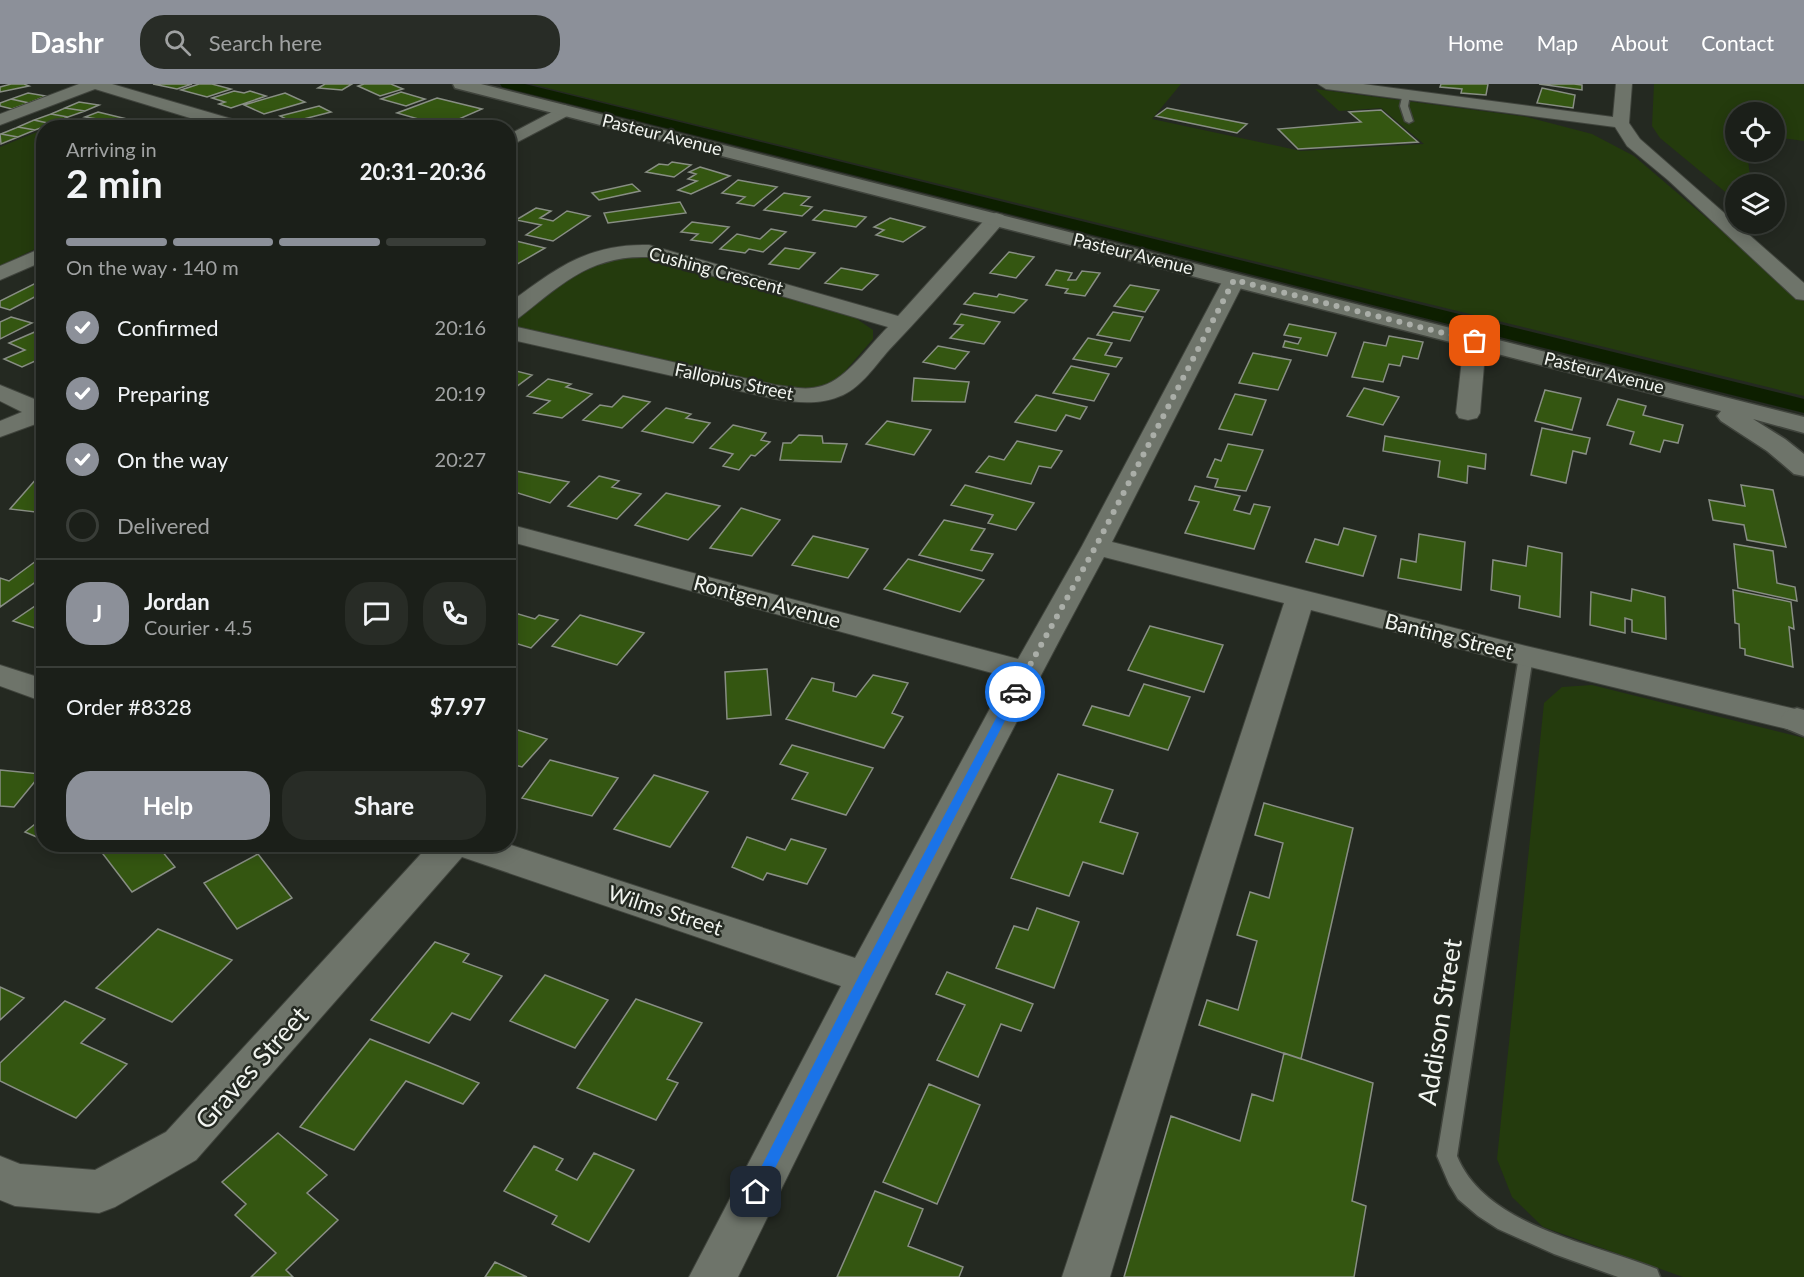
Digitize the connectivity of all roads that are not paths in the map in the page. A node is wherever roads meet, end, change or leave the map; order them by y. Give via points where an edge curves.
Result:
1 (94, 84) edge
2 (461, 84) edge
3 (1326, 84) edge
4 (1624, 84) edge
5 (1408, 89) edge
6 (565, 110) junction
7 (1533, 112) junction
8 (0, 120) edge
9 (216, 120) edge
10 (1409, 122) dead end
11 (1621, 123) junction
12 (516, 138) edge
13 (1674, 176) junction
14 (996, 219) junction
15 (36, 257) edge
16 (0, 274) edge
17 (1234, 280) junction
18 (1804, 294) edge
19 (516, 309) edge
20 (903, 324) junction
21 (516, 334) edge
22 (1475, 341) junction
23 (1676, 391) junction
24 (0, 392) edge
25 (36, 409) edge
26 (1467, 413) dead end
27 (36, 415) edge
28 (1804, 425) edge
29 (0, 430) edge
30 (1804, 468) edge
31 (516, 534) edge
32 (1096, 546) junction
33 (1300, 599) junction
34 (1526, 656) junction
35 (1026, 672) junction
36 (0, 675) edge
37 (36, 688) edge
38 (1802, 722) edge
39 (445, 852) edge
40 (490, 852) edge
41 (865, 978) junction
42 (0, 1178) edge
43 (713, 1277) edge
44 (1086, 1277) edge
45 (1649, 1277) edge

1 - 8 street
1 - 9 street
2 - 6 street, Pasteur Avenue
3 - 5 street
4 - 11 street
5 - 7 street
5 - 10 lane via 1404,106
6 - 12 street
6 - 14 street, Pasteur Avenue
7 - 11 street
7 - 13 street via 1612,138
11 - 13 street via 1633,142
13 - 18 street
14 - 17 street, Pasteur Avenue
14 - 20 street, Fallopius Street
15 - 16 street
17 - 22 street, Pasteur Avenue
17 - 32 street
19 - 20 street, Cushing Crescent via 588,258 616,250 634,250 649,251
20 - 21 street, Fallopius Street via 837,388 801,396
22 - 23 street, Pasteur Avenue
22 - 26 street
23 - 28 street, Pasteur Avenue
23 - 30 street via 1744,424
24 - 25 street
27 - 29 street
31 - 35 street, Rontgen Avenue
32 - 33 street, Banting Street
32 - 35 street
33 - 34 street, Banting Street
33 - 44 street
34 - 38 street, Banting Street
34 - 45 lane, Addison Street via 1447,1156 1458,1182 1492,1213 1523,1229
35 - 41 street
36 - 37 street
39 - 42 street, Graves Street via 181,1146 99,1192 15,1185
40 - 41 street, Wilms Street
41 - 43 street

